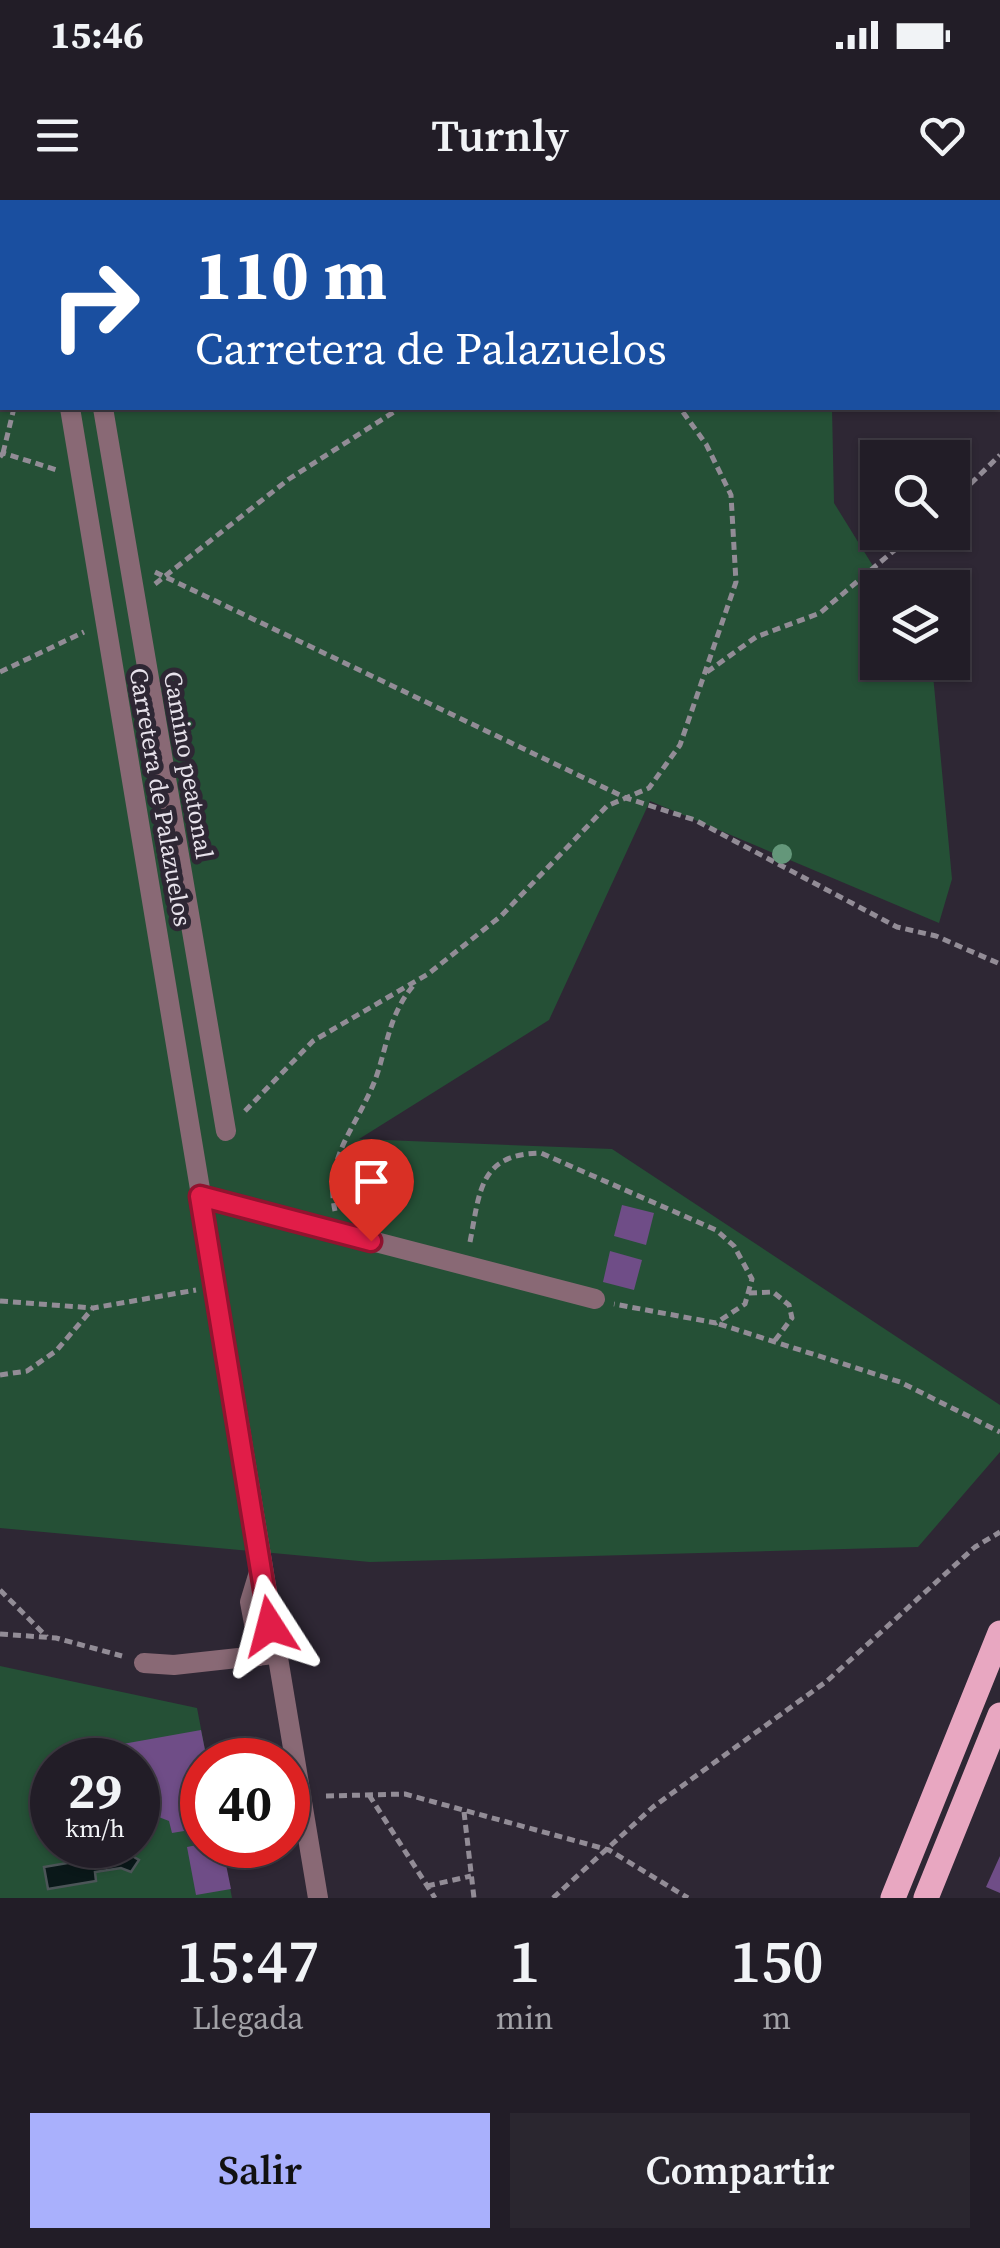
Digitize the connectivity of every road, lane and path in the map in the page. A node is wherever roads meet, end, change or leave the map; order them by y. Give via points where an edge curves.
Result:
1 (13, 410) edge
2 (70, 410) edge
3 (102, 410) edge
4 (397, 410) edge
5 (681, 410) edge
6 (1000, 454) edge
7 (2, 455) edge
8 (82, 477) junction
9 (970, 484) edge
10 (895, 550) edge
11 (128, 560) junction
12 (164, 576) junction
13 (135, 599) junction
14 (105, 622) junction
15 (0, 672) edge
16 (704, 674) junction
17 (626, 798) junction
18 (1000, 964) edge
19 (417, 981) junction
20 (226, 1130) joint
21 (200, 1196) junction
22 (340, 1233) junction
23 (466, 1265) junction
24 (214, 1287) junction
25 (749, 1293) junction
26 (595, 1300) joint
27 (0, 1301) edge
28 (93, 1308) junction
29 (716, 1322) junction
30 (774, 1343) junction
31 (0, 1376) edge
32 (1000, 1432) edge
33 (1000, 1532) edge
34 (0, 1590) edge
35 (0, 1634) edge
36 (1000, 1634) edge
37 (46, 1637) junction
38 (267, 1655) junction
39 (144, 1662) joint
40 (1000, 1716) edge
41 (369, 1795) junction
42 (326, 1796) dead end
43 (464, 1810) junction
44 (609, 1850) junction
45 (471, 1876) junction
46 (427, 1886) junction
47 (318, 1898) edge
48 (435, 1898) edge
49 (474, 1898) edge
50 (553, 1898) edge
51 (688, 1898) edge
52 (893, 1898) edge
53 (926, 1898) edge

1 - 7 path
2 - 8 street, Carretera de Palazuelos
3 - 11 street, Camino peatonal
4 - 12 path via 289,479
5 - 16 path via 731,495 736,582
6 - 9 path
7 - 8 path
8 - 14 street, Carretera de Palazuelos
10 - 16 path via 820,613 756,637
11 - 12 path
11 - 13 street, Camino peatonal
12 - 13 path
12 - 17 path
13 - 20 street, Camino peatonal
14 - 15 path
14 - 21 street, Carretera de Palazuelos
16 - 17 path via 680,745 650,788
17 - 18 path via 695,820 897,927
17 - 19 path via 608,806 501,916
19 - 20 path via 313,1041
19 - 22 path via 385,1034 370,1094 336,1158 331,1192
21 - 22 street
21 - 24 street, Carretera de Palazuelos
22 - 23 street
23 - 25 path via 484,1180 510,1156 541,1153 716,1230 745,1260
23 - 26 street
24 - 28 path
24 - 38 street, Carretera de Palazuelos via 260,1569
25 - 29 path via 734,1314
25 - 30 path via 773,1292 790,1305 792,1318
26 - 29 path
27 - 28 path
28 - 31 path via 56,1351 27,1371
29 - 30 path
30 - 32 path via 900,1382
33 - 44 path via 974,1547 828,1681 653,1806
34 - 37 path
35 - 37 path
36 - 52 main road
37 - 39 path
38 - 39 street
38 - 47 street, Carretera de Palazuelos
40 - 53 main road
41 - 42 path
41 - 43 path via 405,1794
41 - 46 path
43 - 44 path
43 - 45 path
44 - 50 path
44 - 51 path
45 - 46 path
45 - 49 path
46 - 48 path

